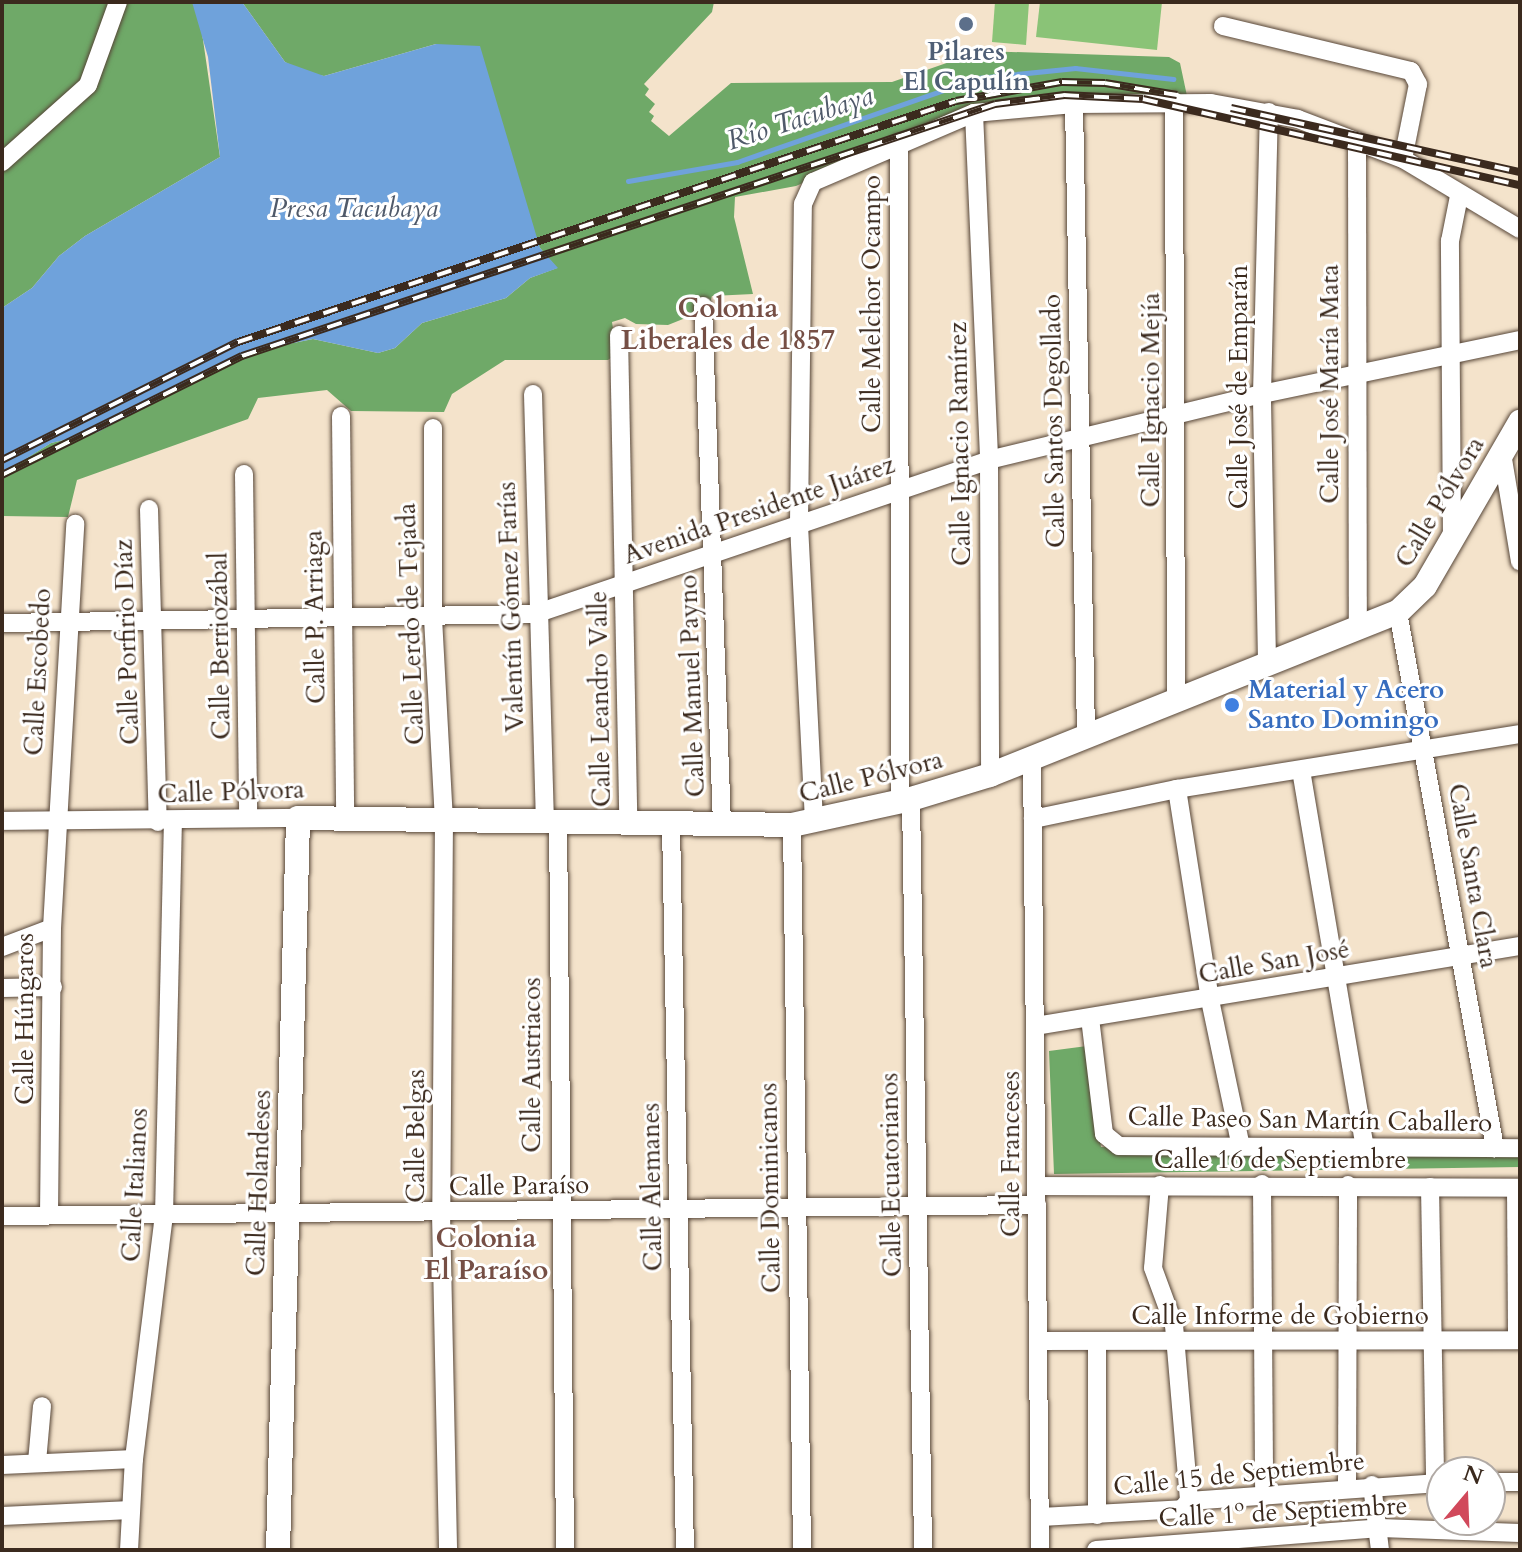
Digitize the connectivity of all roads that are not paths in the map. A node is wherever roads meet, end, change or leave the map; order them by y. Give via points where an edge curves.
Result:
1 (118, 2) edge
2 (1223, 26) dead end
3 (1174, 101) junction
4 (1074, 104) junction
5 (1269, 112) junction
6 (974, 113) junction
7 (1357, 141) junction
8 (899, 143) junction
9 (1403, 159) junction
10 (2, 162) edge
11 (1459, 196) junction
12 (1520, 229) edge
13 (703, 306) dead end
14 (619, 335) dead end
15 (1520, 340) edge
16 (1449, 355) junction
17 (1355, 375) junction
18 (533, 394) dead end
19 (1262, 394) junction
20 (341, 416) dead end
21 (1178, 417) junction
22 (1520, 422) edge
23 (433, 428) dead end
24 (1081, 439) junction
25 (1502, 453) junction
26 (989, 460) junction
27 (244, 474) dead end
28 (898, 489) junction
29 (149, 509) dead end
30 (799, 522) junction
31 (75, 524) dead end
32 (1452, 541) junction
33 (714, 551) junction
34 (1520, 562) edge
35 (623, 584) junction
36 (1398, 612) junction
37 (535, 614) junction
38 (340, 617) junction
39 (153, 618) junction
40 (433, 618) junction
41 (246, 619) junction
42 (2, 623) edge
43 (65, 624) junction
44 (1358, 627) junction
45 (1267, 661) junction
46 (1176, 700) junction
47 (1520, 734) edge
48 (1086, 736) junction
49 (1425, 750) junction
50 (1032, 757) junction
51 (1301, 770) junction
52 (990, 775) junction
53 (1177, 789) junction
54 (906, 800) junction
55 (345, 817) junction
56 (248, 818) junction
57 (298, 818) junction
58 (444, 818) junction
59 (551, 819) junction
60 (1033, 819) junction
61 (2, 821) edge
62 (628, 821) junction
63 (166, 822) junction
64 (803, 823) junction
65 (57, 824) junction
66 (671, 824) junction
67 (722, 824) junction
68 (52, 928) junction
69 (1520, 946) edge
70 (2, 947) edge
71 (1459, 956) junction
72 (1338, 978) junction
73 (53, 987) junction
74 (2, 988) edge
75 (1210, 1000) junction
76 (1090, 1018) junction
77 (1036, 1026) junction
78 (1241, 1147) junction
79 (1365, 1148) junction
80 (1495, 1148) junction
81 (1520, 1148) edge
82 (1262, 1184) junction
83 (1160, 1185) junction
84 (1348, 1185) junction
85 (1039, 1186) junction
86 (1430, 1187) junction
87 (1518, 1188) edge
88 (1037, 1205) junction
89 (918, 1207) junction
90 (796, 1208) junction
91 (678, 1210) junction
92 (559, 1212) junction
93 (441, 1213) junction
94 (285, 1214) junction
95 (49, 1215) junction
96 (164, 1215) junction
97 (2, 1216) edge
98 (1519, 1340) edge
99 (1040, 1341) junction
100 (1173, 1341) junction
101 (1097, 1342) junction
102 (1263, 1342) junction
103 (1349, 1342) junction
104 (1435, 1342) junction
105 (42, 1406) dead end
106 (1438, 1456) edge
107 (134, 1459) junction
108 (37, 1462) junction
109 (2, 1465) edge
110 (1426, 1483) edge
111 (1372, 1485) junction
112 (1347, 1488) junction
113 (1264, 1496) junction
114 (1189, 1501) junction
115 (131, 1510) junction
116 (1097, 1515) junction
117 (2, 1516) edge
118 (1041, 1517) junction
119 (1380, 1528) junction
120 (1520, 1533) edge
121 (1210, 1545) edge
122 (129, 1550) edge
123 (278, 1550) edge
124 (448, 1550) edge
125 (565, 1550) edge
126 (685, 1550) edge
127 (802, 1550) edge
128 (923, 1550) edge
129 (1040, 1550) edge
130 (1096, 1550) edge
131 (1380, 1550) edge

1 - 10 street via 88,85
2 - 9 street via 1411,71 1418,84
3 - 4 street
3 - 5 street
3 - 21 street, Calle Ignacio Mejía
4 - 6 street
4 - 24 street, Calle Santos Degollado
5 - 7 street
5 - 19 street, Calle José de Emparán
6 - 8 street
6 - 26 street, Calle Ignacio Ramírez
7 - 9 street
7 - 17 street, Calle José María Mata
8 - 28 street, Calle Melchor Ocampo
8 - 30 street, Calle Dominicanos via 825,175 806,192
9 - 11 street
11 - 12 street
11 - 16 street via 1450,241
13 - 33 street, Calle Manuel Payno
14 - 35 street, Calle Leandro Valle
15 - 16 street, Avenida Presidente Juárez
16 - 17 street, Avenida Presidente Juárez
16 - 32 street
17 - 19 street, Avenida Presidente Juárez
17 - 44 street, Calle José María Mata
18 - 37 street, Valentín Gómez Farías
19 - 21 street, Avenida Presidente Juárez
19 - 45 street, Calle José de Emparán
20 - 38 street, Calle P. Arriaga
21 - 24 street, Avenida Presidente Juárez
21 - 46 street, Calle Ignacio Mejía
22 - 25 street, Calle Pólvora
23 - 40 street, Calle Lerdo de Tejada
24 - 26 street, Avenida Presidente Juárez
24 - 48 street, Calle Santos Degollado
25 - 32 street, Calle Pólvora
25 - 34 street
26 - 28 street, Avenida Presidente Juárez
26 - 52 street, Calle Ignacio Ramírez
27 - 41 street, Calle Berriozábal
28 - 30 street, Avenida Presidente Juárez
28 - 54 street, Calle Melchor Ocampo
29 - 39 street, Calle Porfirio Díaz
30 - 33 street, Avenida Presidente Juárez
30 - 64 street, Calle Dominicanos
31 - 43 street, Calle Escobedo
32 - 36 street, Calle Pólvora via 1425,586
33 - 35 street, Avenida Presidente Juárez
33 - 67 street, Calle Manuel Payno
35 - 37 street, Avenida Presidente Juárez
35 - 62 street, Calle Leandro Valle
36 - 44 street, Calle Pólvora
36 - 49 street, Calle Santa Clara
37 - 40 street, Avenida Presidente Juárez
37 - 59 street, Valentín Gómez Farías
38 - 40 street, Avenida Presidente Juárez
38 - 41 street, Avenida Presidente Juárez
38 - 55 street, Calle P. Arriaga
39 - 41 street, Avenida Presidente Juárez
39 - 43 street, Avenida Presidente Juárez
39 - 63 street, Calle Porfirio Díaz
40 - 58 street, Calle Lerdo de Tejada
41 - 56 street, Calle Berriozábal
42 - 43 street, Avenida Presidente Juárez
43 - 65 street, Calle Escobedo
44 - 45 street, Calle Pólvora
45 - 46 street, Calle Pólvora
46 - 48 street, Calle Pólvora
47 - 49 street
48 - 50 street, Calle Pólvora
49 - 51 street
49 - 71 street, Calle Santa Clara
50 - 52 street, Calle Pólvora
50 - 60 street, Calle Franceses
51 - 53 street
51 - 72 street
52 - 54 street, Calle Pólvora
53 - 60 street
53 - 75 street
54 - 64 street, Calle Pólvora
54 - 89 street, Calle Ecuatorianos
55 - 57 street, Calle Pólvora
55 - 58 street, Calle Pólvora
56 - 57 street, Calle Pólvora
56 - 63 street, Calle Pólvora
57 - 94 street, Calle Holandeses
58 - 59 street, Calle Pólvora
58 - 93 street, Calle Belgas
59 - 62 street, Calle Pólvora
59 - 92 street, Calle Austriacos
60 - 77 street, Calle Franceses
61 - 65 street, Calle Pólvora
62 - 66 street, Calle Pólvora
63 - 65 street, Calle Pólvora
63 - 96 street, Calle Italianos
64 - 67 street, Calle Pólvora
64 - 90 street, Calle Dominicanos
65 - 68 street, Calle Húngaros
66 - 67 street, Calle Pólvora
66 - 91 street, Calle Alemanes
68 - 70 street
68 - 73 street, Calle Húngaros
69 - 71 street, Calle San José
71 - 72 street, Calle San José
71 - 80 street, Calle Santa Clara
72 - 75 street, Calle San José
72 - 79 street
73 - 74 street
73 - 95 street, Calle Húngaros
75 - 76 street, Calle San José
75 - 78 street
76 - 77 street, Calle San José
76 - 78 street, Calle Paseo San Martín Caballero via 1104,1134 1119,1146
77 - 85 street, Calle Franceses
78 - 79 street, Calle Paseo San Martín Caballero
79 - 80 street, Calle Paseo San Martín Caballero
80 - 81 street, Calle Paseo San Martín Caballero
82 - 83 street, Calle 16 de Septiembre
82 - 84 street, Calle 16 de Septiembre
82 - 102 street
83 - 85 street, Calle 16 de Septiembre
83 - 100 street via 1153,1268 1174,1325
84 - 86 street, Calle 16 de Septiembre
84 - 103 street
85 - 88 street, Calle Franceses
86 - 87 street, Calle 16 de Septiembre
86 - 104 street
87 - 98 street
88 - 89 street, Calle Paraíso
88 - 99 street, Calle Franceses
89 - 90 street, Calle Paraíso
89 - 128 street, Calle Ecuatorianos
90 - 91 street, Calle Paraíso
90 - 127 street, Calle Dominicanos
91 - 92 street, Calle Paraíso
91 - 126 street, Calle Alemanes
92 - 93 street, Calle Paraíso
92 - 125 street, Calle Austriacos
93 - 94 street, Calle Paraíso
93 - 124 street, Calle Belgas
94 - 96 street, Calle Paraíso
94 - 123 street, Calle Holandeses
95 - 96 street, Calle Paraíso
95 - 97 street, Calle Paraíso
96 - 107 street, Calle Italianos
98 - 104 street, Calle Informe de Gobierno
99 - 101 street, Calle Informe de Gobierno
99 - 118 street, Calle Franceses
100 - 101 street, Calle Informe de Gobierno
100 - 102 street, Calle Informe de Gobierno
100 - 114 street
101 - 116 street
102 - 103 street, Calle Informe de Gobierno
102 - 113 street
103 - 104 street, Calle Informe de Gobierno
103 - 112 street
104 - 106 street
105 - 108 street
107 - 108 street
107 - 115 street, Calle Italianos
108 - 109 street
110 - 111 street, Calle 15 de Septiembre
111 - 112 street, Calle 15 de Septiembre
111 - 119 street
112 - 113 street, Calle 15 de Septiembre
113 - 114 street, Calle 15 de Septiembre
114 - 116 street, Calle 15 de Septiembre via 1182,1509
115 - 117 street
115 - 122 street, Calle Italianos
116 - 118 street, Calle 15 de Septiembre
118 - 129 street, Calle Franceses
119 - 120 street, Calle 1º de Septiembre
119 - 121 street, Calle 1º de Septiembre
119 - 131 street
121 - 130 street, Calle 1º de Septiembre

